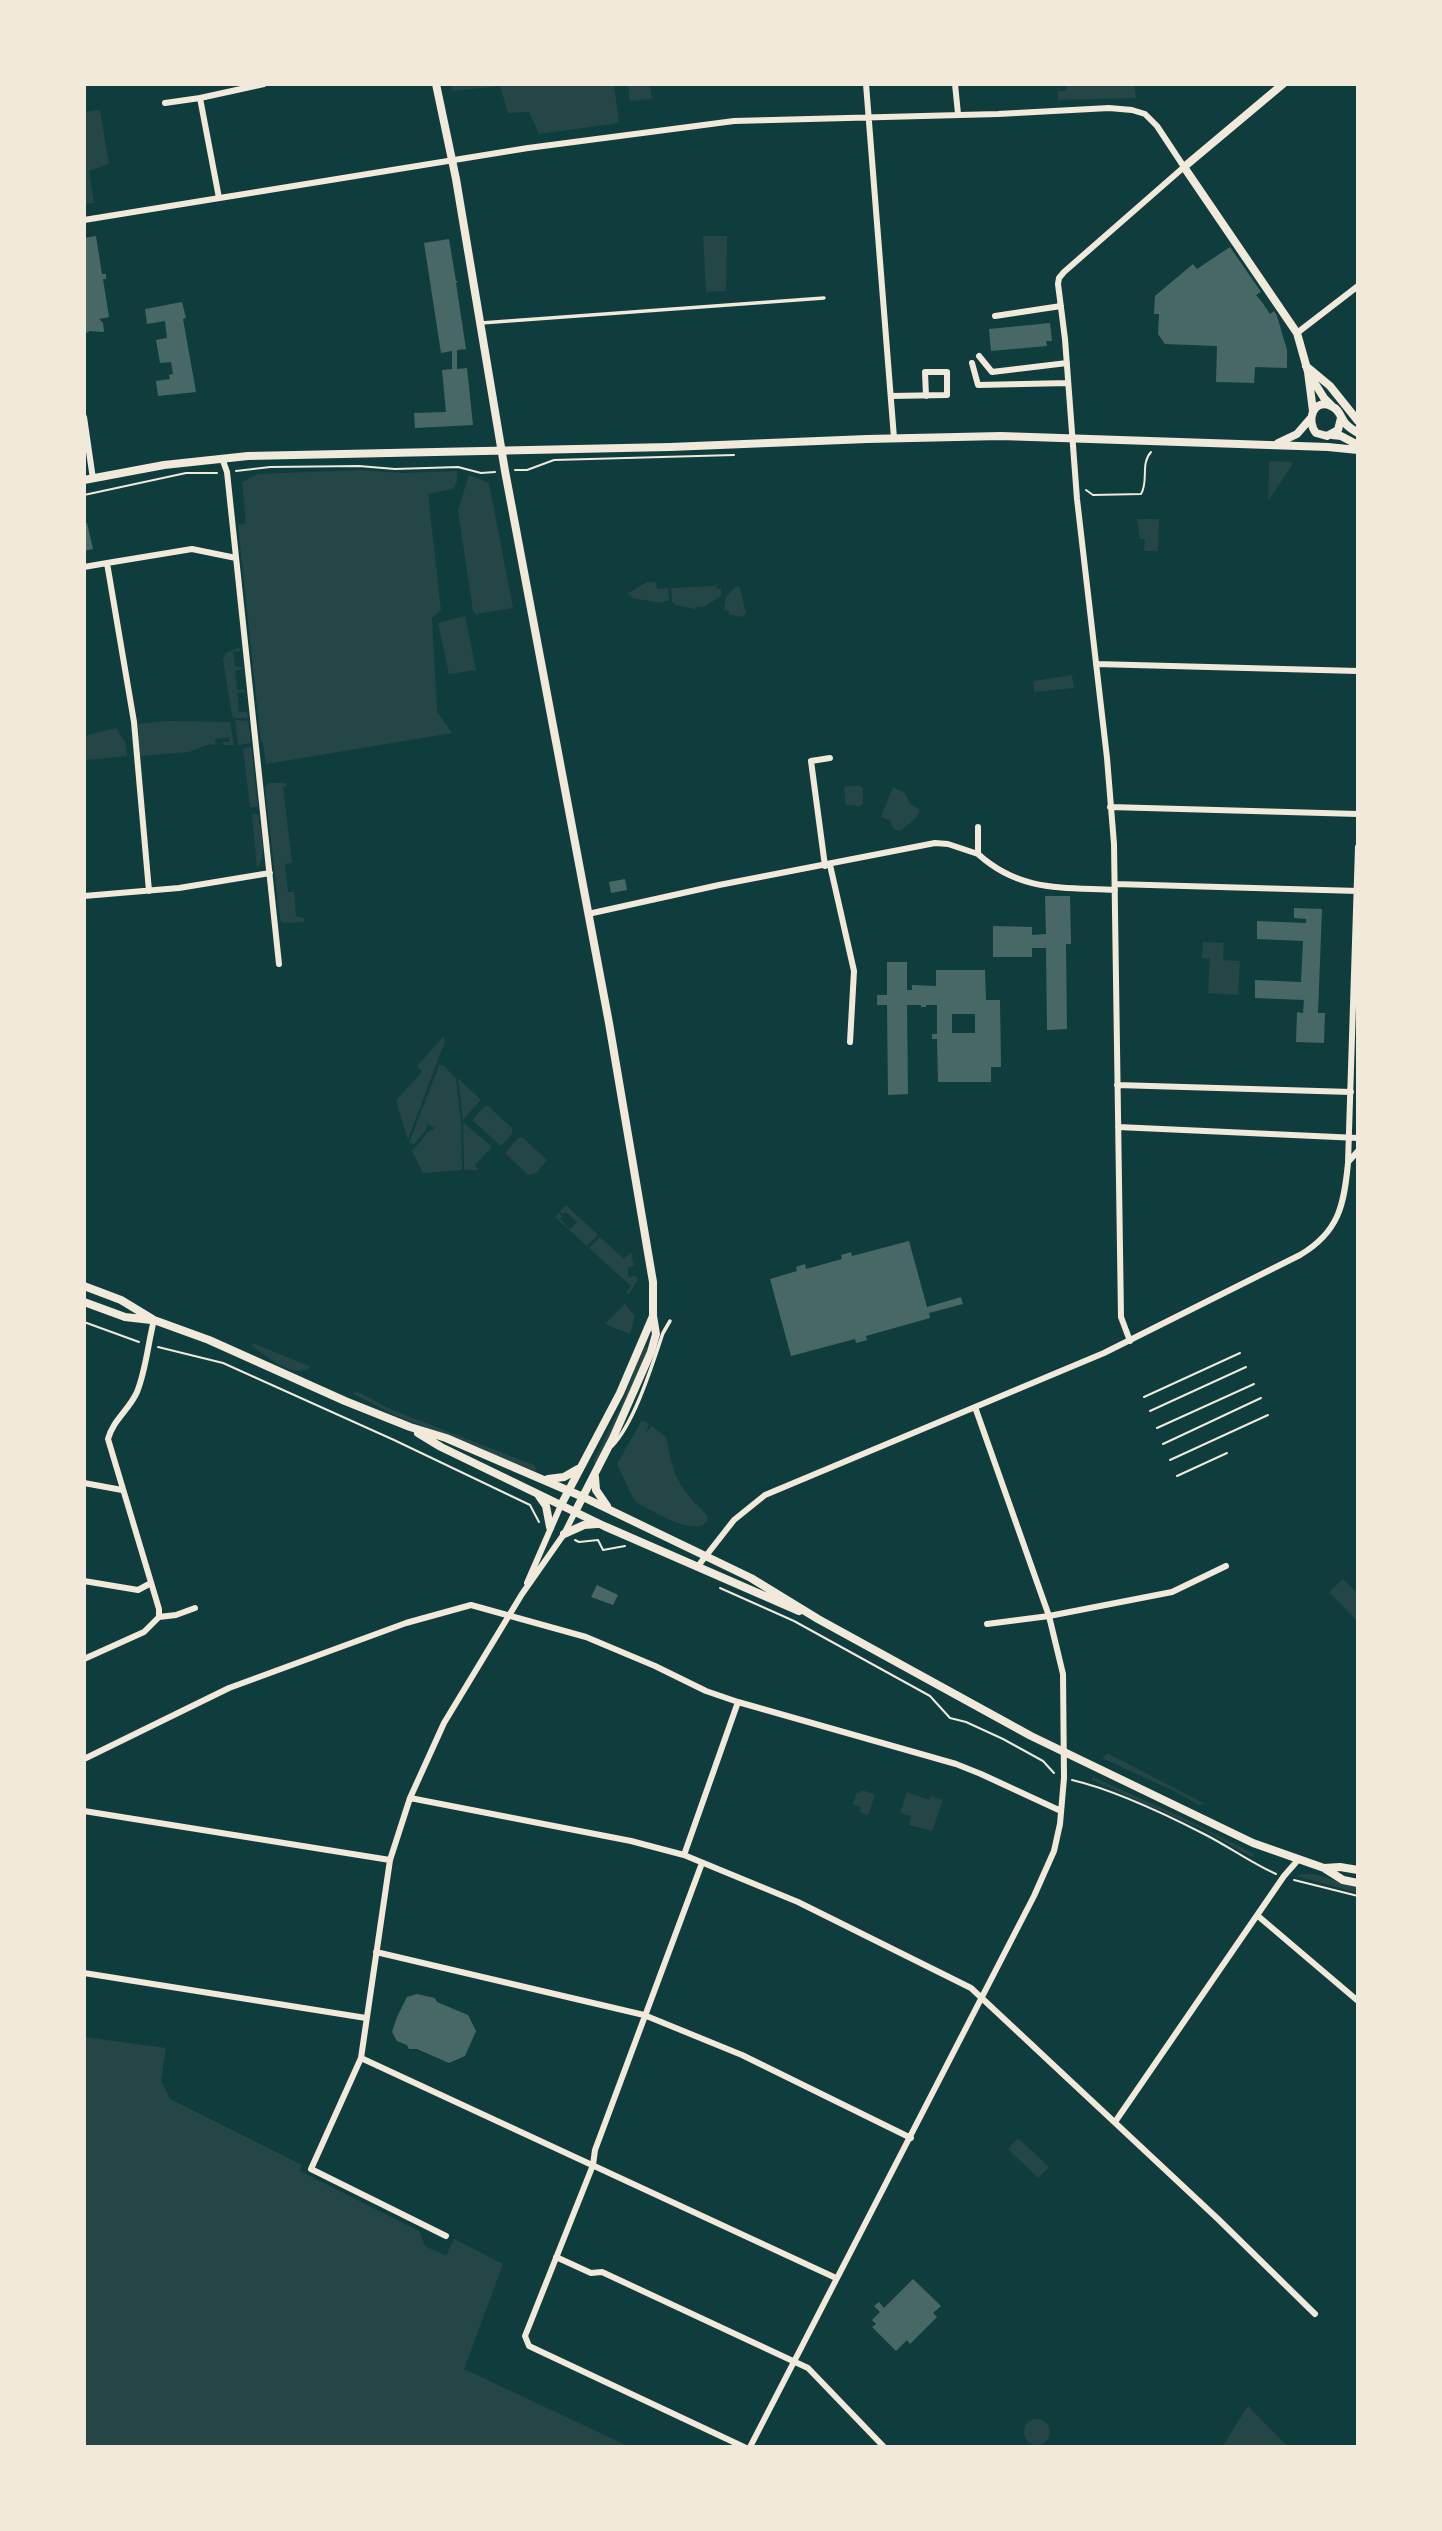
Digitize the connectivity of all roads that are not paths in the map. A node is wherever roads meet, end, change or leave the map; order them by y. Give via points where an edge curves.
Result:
1 (264, 84) edge
2 (436, 84) edge
3 (866, 84) edge
4 (955, 84) edge
5 (1283, 84) edge
6 (200, 97) junction
7 (165, 103) dead end
8 (958, 114) junction
9 (869, 116) junction
10 (453, 161) junction
11 (1184, 167) junction
12 (219, 198) junction
13 (84, 220) edge
14 (1358, 286) edge
15 (824, 298) dead end
16 (1061, 306) junction
17 (995, 316) dead end
18 (481, 323) junction
19 (1297, 333) junction
20 (979, 356) dead end
21 (972, 363) dead end
22 (1067, 363) junction
23 (1307, 369) junction
24 (1068, 383) junction
25 (891, 396) junction
26 (926, 396) junction
27 (1333, 406) junction
28 (1311, 415) junction
29 (84, 417) edge
30 (1341, 418) junction
31 (1358, 421) edge
32 (1358, 433) edge
33 (1327, 436) junction
34 (894, 438) junction
35 (1072, 439) junction
36 (1272, 445) junction
37 (1358, 445) edge
38 (1302, 446) junction
39 (1358, 450) edge
40 (503, 451) junction
41 (222, 458) junction
42 (89, 479) edge
43 (236, 558) junction
44 (107, 563) junction
45 (84, 567) edge
46 (1096, 664) junction
47 (1358, 671) edge
48 (830, 758) dead end
49 (1111, 807) junction
50 (1358, 814) edge
51 (978, 827) dead end
52 (1358, 847) edge
53 (979, 856) junction
54 (827, 865) junction
55 (270, 873) junction
56 (1115, 887) junction
57 (149, 891) junction
58 (1357, 891) edge
59 (84, 896) edge
60 (588, 914) junction
61 (279, 964) dead end
62 (850, 1042) dead end
63 (1117, 1085) junction
64 (1351, 1092) junction
65 (1118, 1127) junction
66 (1350, 1138) junction
67 (1358, 1138) edge
68 (1358, 1151) edge
69 (1348, 1163) junction
70 (84, 1286) edge
71 (84, 1302) edge
72 (653, 1316) junction
73 (154, 1320) junction
74 (670, 1321) dead end
75 (1130, 1341) junction
76 (975, 1407) junction
77 (410, 1427) junction
78 (606, 1453) junction
79 (580, 1467) junction
80 (595, 1474) junction
81 (543, 1479) junction
82 (84, 1483) edge
83 (122, 1490) junction
84 (568, 1490) junction
85 (537, 1493) junction
86 (583, 1497) junction
87 (561, 1505) junction
88 (611, 1510) junction
89 (575, 1512) junction
90 (604, 1525) junction
91 (550, 1527) junction
92 (564, 1534) junction
93 (705, 1555) junction
94 (698, 1566) junction
95 (1226, 1566) dead end
96 (84, 1581) edge
97 (151, 1583) junction
98 (522, 1594) junction
99 (194, 1608) dead end
100 (510, 1614) junction
101 (1049, 1616) junction
102 (159, 1617) junction
103 (818, 1619) junction
104 (988, 1623) dead end
105 (84, 1659) edge
106 (738, 1702) junction
107 (1064, 1752) junction
108 (84, 1759) edge
109 (410, 1798) junction
110 (84, 1811) edge
111 (1061, 1811) junction
112 (684, 1855) junction
113 (390, 1860) junction
114 (1298, 1860) junction
115 (702, 1863) junction
116 (1324, 1868) junction
117 (1358, 1870) edge
118 (1358, 1883) edge
119 (1258, 1916) junction
120 (376, 1952) junction
121 (84, 1973) edge
122 (981, 1998) junction
123 (1358, 2001) edge
124 (644, 2015) junction
125 (366, 2018) junction
126 (360, 2058) junction
127 (1115, 2122) junction
128 (911, 2138) junction
129 (593, 2165) junction
130 (446, 2236) dead end
131 (556, 2257) junction
132 (836, 2278) junction
133 (1315, 2314) dead end
134 (794, 2360) junction
135 (744, 2447) edge
136 (750, 2447) edge
137 (884, 2447) edge

1 - 6 street
2 - 10 street
3 - 9 street
4 - 8 street
5 - 11 street
6 - 7 street
6 - 12 street
8 - 9 street
8 - 11 street via 1132,110 1145,114 1157,126
9 - 10 street via 734,121
9 - 25 street
10 - 12 street
10 - 18 street
11 - 16 street via 1064,272 1058,284
11 - 19 street
12 - 13 street
14 - 19 street
15 - 18 lane
16 - 17 street
16 - 22 street
18 - 40 street
19 - 23 street
20 - 22 street via 992,372
21 - 24 street via 978,385
22 - 24 street
23 - 27 street
23 - 28 street
23 - 31 street via 1324,380
24 - 35 street
25 - 26 street
25 - 34 street
26 - 26 street via 947,395 947,372 925,372
27 - 28 street via 1322,405
27 - 30 street
28 - 33 street via 1313,430
28 - 36 street via 1297,434
29 - 42 street
30 - 32 street
30 - 33 street via 1340,426
33 - 37 street via 1341,436
33 - 38 street
34 - 35 street
34 - 40 street
35 - 36 street
35 - 46 street
36 - 38 street
38 - 39 street
40 - 41 street
40 - 60 street
41 - 42 street
41 - 43 street
43 - 44 street via 192,549
43 - 55 street
44 - 45 street
44 - 57 street via 134,722
46 - 47 street
46 - 49 street
48 - 54 street via 811,761
49 - 50 street
49 - 56 street
51 - 53 street
52 - 58 street
53 - 54 street via 935,842
53 - 56 street via 1002,873 1037,886
54 - 60 street
54 - 62 street via 854,971
55 - 57 street
55 - 61 street
56 - 58 street
56 - 63 street
57 - 59 street
58 - 64 street
60 - 72 street via 646,1237
63 - 64 street
63 - 65 street
64 - 66 street
65 - 66 street
65 - 75 street via 1121,1317
66 - 67 street
66 - 69 street
68 - 69 street
69 - 75 street via 1339,1215 1316,1244
70 - 73 street via 121,1300
71 - 73 street via 125,1317
72 - 78 street via 656,1334 651,1352
72 - 79 street via 620,1393
73 - 77 street
73 - 83 street via 138,1389 108,1439
74 - 78 lane via 632,1413
75 - 76 street
76 - 93 street via 765,1495 734,1520
76 - 101 street
77 - 81 street
77 - 85 street
78 - 80 street
79 - 81 street via 557,1479
79 - 84 street
80 - 86 street
80 - 88 street via 596,1490
81 - 84 street
82 - 83 street
83 - 97 street
84 - 86 street
84 - 87 street
85 - 87 street
85 - 91 street via 546,1506
86 - 88 street
86 - 89 street
87 - 89 street
87 - 91 street
88 - 93 street
89 - 90 street
89 - 92 street
90 - 92 street via 584,1525
90 - 94 street
91 - 98 street
92 - 98 street
93 - 94 street
93 - 103 street
94 - 103 street
95 - 101 street via 1172,1592
96 - 97 street via 138,1590
97 - 102 street
98 - 100 street
99 - 102 street
100 - 106 street via 596,1640
100 - 108 street via 471,1605 406,1623 229,1688
100 - 109 street via 444,1723
101 - 104 street
101 - 107 street via 1063,1674
102 - 105 street via 144,1632
103 - 107 street
106 - 111 street via 956,1764
106 - 112 street
107 - 111 street
107 - 114 street
109 - 112 street
109 - 113 street
110 - 113 street
111 - 122 street via 1049,1866
112 - 115 street
113 - 120 street
114 - 116 street
114 - 119 street
115 - 122 street via 798,1902 971,1988
115 - 124 street
116 - 117 street
116 - 118 street
119 - 123 street
119 - 127 street
120 - 124 street
120 - 125 street
121 - 125 street
122 - 127 street
122 - 128 street
124 - 128 street via 742,2054
124 - 129 street
125 - 126 street
126 - 129 street
126 - 130 street via 311,2169
127 - 133 street
128 - 132 street
129 - 131 street
129 - 132 street
131 - 134 street via 591,2273 602,2272
131 - 135 street via 524,2336 529,2346
132 - 134 street
134 - 136 street
134 - 137 street via 808,2368

